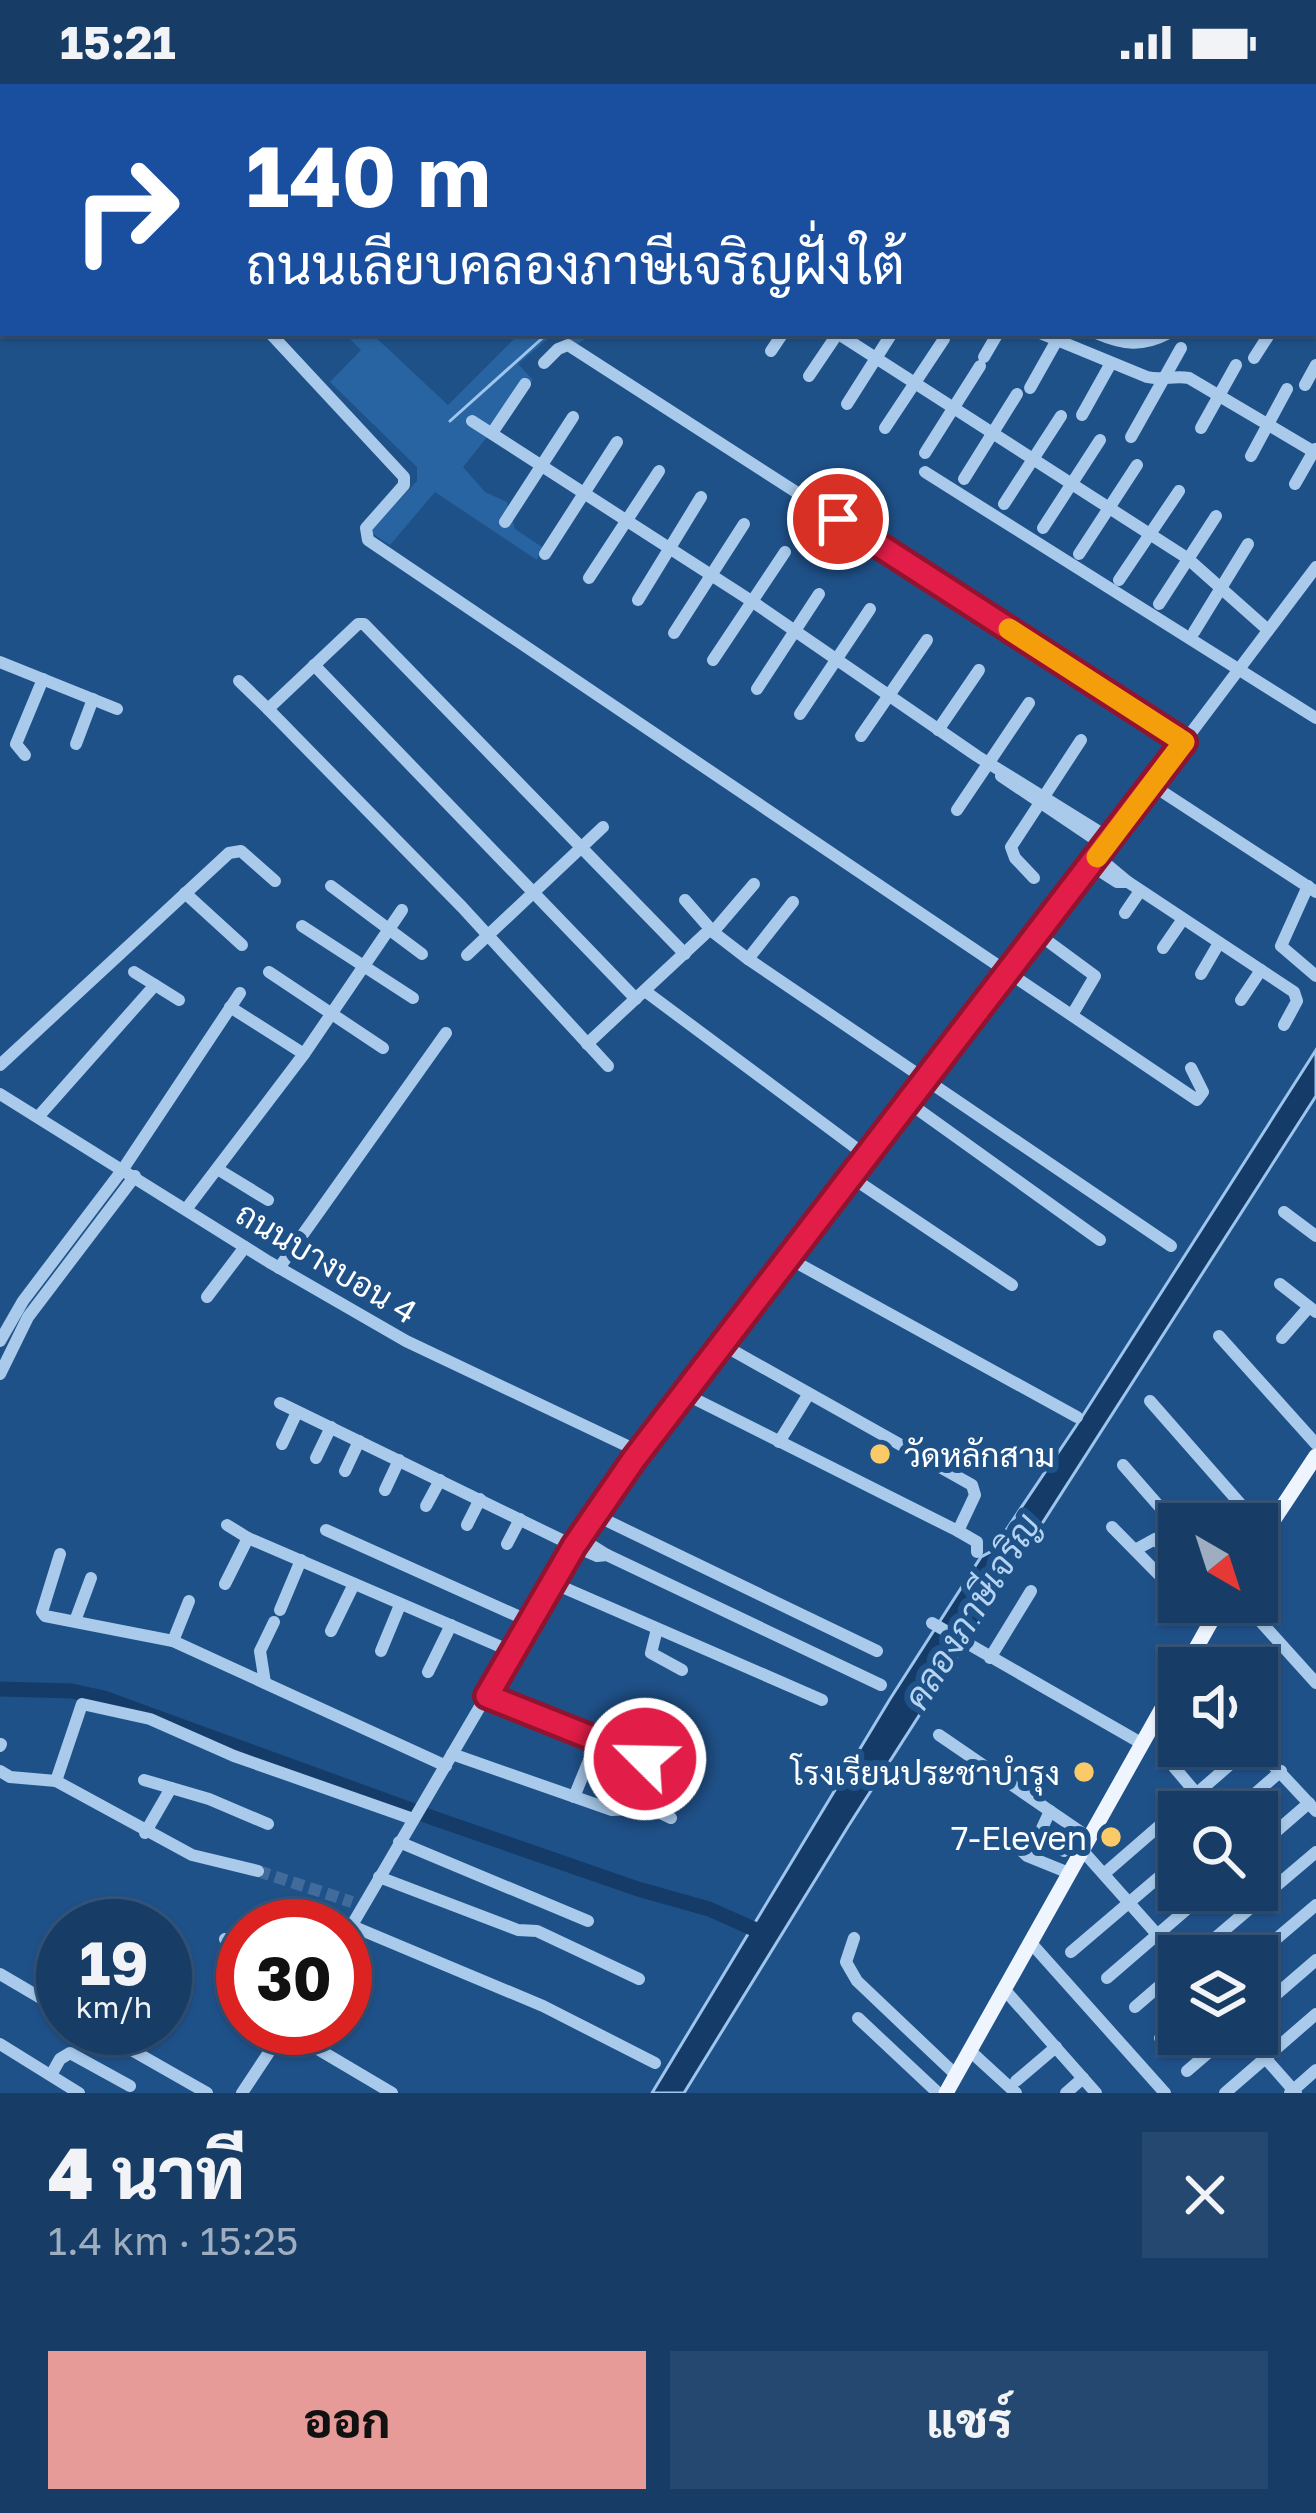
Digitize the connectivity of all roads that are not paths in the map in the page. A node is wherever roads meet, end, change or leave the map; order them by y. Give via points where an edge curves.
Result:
1 (273, 336) edge
2 (781, 336) edge
3 (836, 336) edge
4 (842, 336) edge
5 (890, 336) edge
6 (996, 336) edge
7 (1047, 336) edge
8 (1103, 336) edge
9 (1163, 336) edge
10 (1268, 336) edge
11 (944, 339) dead end
12 (1057, 340) junction
13 (1180, 348) dead end
14 (771, 351) dead end
15 (875, 358) junction
16 (1254, 358) dead end
17 (544, 363) dead end
18 (1111, 363) junction
19 (1236, 365) dead end
20 (1316, 365) edge
21 (808, 376) dead end
22 (1161, 381) junction
23 (915, 383) junction
24 (525, 384) dead end
25 (1305, 385) dead end
26 (1287, 389) dead end
27 (1219, 395) junction
28 (848, 404) dead end
29 (955, 408) junction
30 (1061, 416) dead end
31 (1082, 416) dead end
32 (573, 418) dead end
33 (472, 421) dead end
34 (1269, 424) junction
35 (885, 428) dead end
36 (1201, 428) dead end
37 (492, 433) junction
38 (993, 433) junction
39 (1130, 437) dead end
40 (1100, 440) dead end
41 (617, 442) dead end
42 (1315, 451) edge
43 (925, 453) dead end
44 (1251, 456) dead end
45 (1032, 458) junction
46 (544, 464) junction
47 (1137, 465) dead end
48 (659, 471) dead end
49 (925, 472) dead end
50 (964, 479) dead end
51 (1072, 484) junction
52 (1294, 484) dead end
53 (1179, 490) dead end
54 (586, 492) junction
55 (700, 497) dead end
56 (1004, 504) dead end
57 (1109, 508) junction
58 (1216, 516) dead end
59 (627, 520) junction
60 (505, 522) dead end
61 (744, 524) dead end
62 (1043, 528) dead end
63 (1149, 534) junction
64 (1248, 544) dead end
65 (669, 548) junction
66 (785, 552) dead end
67 (545, 554) dead end
68 (1078, 554) dead end
69 (1187, 558) junction
70 (1316, 567) edge
71 (710, 574) junction
72 (589, 578) dead end
73 (1119, 580) dead end
74 (1223, 592) junction
75 (819, 594) dead end
76 (638, 600) dead end
77 (753, 602) junction
78 (1159, 604) dead end
79 (870, 609) dead end
80 (1271, 626) junction
81 (795, 632) junction
82 (1194, 632) dead end
83 (674, 633) dead end
84 (927, 640) dead end
85 (713, 660) dead end
86 (836, 661) junction
87 (0, 662) edge
88 (314, 665) junction
89 (980, 670) dead end
90 (1238, 671) junction
91 (43, 679) junction
92 (239, 681) dead end
93 (757, 689) dead end
94 (888, 696) junction
95 (93, 699) junction
96 (1029, 703) dead end
97 (117, 709) dead end
98 (268, 709) junction
99 (800, 714) dead end
100 (1316, 718) edge
101 (938, 730) junction
102 (861, 736) dead end
103 (1081, 740) dead end
104 (1184, 742) junction
105 (76, 744) dead end
106 (25, 755) dead end
107 (985, 761) junction
108 (1152, 785) junction
109 (1043, 799) junction
110 (957, 811) dead end
111 (603, 827) dead end
112 (582, 847) junction
113 (1101, 852) junction
114 (1034, 878) dead end
115 (275, 880) dead end
116 (754, 884) dead end
117 (331, 886) dead end
118 (1134, 886) junction
119 (1312, 889) edge
120 (533, 890) junction
121 (185, 893) junction
122 (685, 900) dead end
123 (793, 902) dead end
124 (402, 910) dead end
125 (1125, 913) dead end
126 (1183, 919) junction
127 (302, 926) dead end
128 (388, 931) junction
129 (710, 933) junction
130 (1038, 934) junction
131 (488, 935) junction
132 (1219, 943) junction
133 (242, 946) dead end
134 (1163, 948) dead end
135 (422, 954) dead end
136 (685, 954) junction
137 (466, 955) dead end
138 (748, 959) junction
139 (364, 965) junction
140 (1261, 970) junction
141 (134, 972) dead end
142 (269, 972) dead end
143 (1010, 973) junction
144 (1201, 974) dead end
145 (1316, 976) edge
146 (154, 985) junction
147 (241, 993) dead end
148 (641, 995) junction
149 (413, 998) dead end
150 (179, 1000) dead end
151 (1241, 1000) dead end
152 (230, 1007) junction
153 (332, 1013) junction
154 (1072, 1015) junction
155 (1284, 1025) dead end
156 (446, 1033) dead end
157 (587, 1044) junction
158 (383, 1048) dead end
159 (304, 1054) junction
160 (0, 1065) edge
161 (608, 1066) dead end
162 (1192, 1067) dead end
163 (928, 1078) junction
164 (0, 1094) edge
165 (909, 1103) junction
166 (38, 1117) junction
167 (868, 1157) junction
168 (219, 1170) junction
169 (129, 1173) junction
170 (851, 1177) junction
171 (268, 1200) dead end
172 (188, 1208) junction
173 (1285, 1212) dead end
174 (1316, 1236) edge
175 (1100, 1240) dead end
176 (1171, 1246) dead end
177 (245, 1247) junction
178 (788, 1258) junction
179 (279, 1268) junction
180 (1280, 1284) dead end
181 (1012, 1285) dead end
182 (208, 1298) dead end
183 (1313, 1309) edge
184 (1220, 1336) dead end
185 (1282, 1338) dead end
186 (0, 1341) edge
187 (723, 1345) junction
188 (0, 1374) edge
189 (685, 1394) junction
190 (808, 1395) junction
191 (1150, 1401) dead end
192 (280, 1403) dead end
193 (297, 1412) junction
194 (1077, 1417) dead end
195 (331, 1427) junction
196 (359, 1441) junction
197 (779, 1442) junction
198 (282, 1444) dead end
199 (1316, 1444) edge
200 (640, 1452) junction
201 (1316, 1456) edge
202 (316, 1458) dead end
203 (399, 1460) junction
204 (1123, 1465) dead end
205 (345, 1472) dead end
206 (440, 1480) junction
207 (385, 1490) dead end
208 (480, 1499) junction
209 (1232, 1503) edge
210 (1158, 1505) edge
211 (426, 1506) dead end
212 (1278, 1513) edge
213 (595, 1515) junction
214 (520, 1519) junction
215 (227, 1525) dead end
216 (466, 1525) dead end
217 (1112, 1527) dead end
218 (326, 1530) dead end
219 (958, 1532) junction
220 (248, 1538) junction
221 (577, 1542) junction
222 (1158, 1542) edge
223 (508, 1544) dead end
224 (1135, 1550) junction
225 (977, 1552) dead end
226 (60, 1554) dead end
227 (301, 1560) junction
228 (1158, 1574) edge
229 (91, 1578) dead end
230 (553, 1583) junction
231 (225, 1584) dead end
232 (354, 1584) junction
233 (1031, 1591) dead end
234 (189, 1600) dead end
235 (400, 1605) junction
236 (75, 1621) junction
237 (531, 1622) junction
238 (1262, 1623) edge
239 (934, 1624) dead end
240 (451, 1625) junction
241 (1209, 1625) edge
242 (657, 1628) junction
243 (332, 1631) dead end
244 (172, 1641) junction
245 (1197, 1647) edge
246 (381, 1651) dead end
247 (877, 1651) dead end
248 (513, 1652) junction
249 (990, 1658) junction
250 (682, 1670) dead end
251 (428, 1672) dead end
252 (265, 1683) junction
253 (1316, 1683) edge
254 (881, 1685) dead end
255 (487, 1696) junction
256 (822, 1700) dead end
257 (1158, 1714) edge
258 (939, 1735) dead end
259 (1141, 1743) junction
260 (590, 1758) dead end
261 (449, 1760) junction
262 (1174, 1767) edge
263 (0, 1771) edge
264 (1281, 1771) junction
265 (144, 1780) dead end
266 (690, 1780) dead end
267 (56, 1781) junction
268 (171, 1788) junction
269 (1194, 1791) edge
270 (1198, 1791) edge
271 (1258, 1791) edge
272 (574, 1797) junction
273 (1312, 1807) edge
274 (1050, 1811) junction
275 (416, 1815) junction
276 (671, 1818) dead end
277 (268, 1824) dead end
278 (1158, 1827) edge
279 (1278, 1832) edge
280 (145, 1833) junction
281 (1007, 1837) dead end
282 (1038, 1837) junction
283 (1082, 1839) junction
284 (399, 1842) junction
285 (1064, 1851) junction
286 (1316, 1852) edge
287 (1027, 1856) junction
288 (1062, 1870) junction
289 (258, 1871) tunnel mouth
290 (1105, 1874) junction
291 (379, 1877) junction
292 (1158, 1877) edge
293 (362, 1899) edge
294 (1130, 1902) junction
295 (1316, 1905) edge
296 (1185, 1911) edge
297 (588, 1922) dead end
298 (1158, 1934) junction
299 (1219, 1935) edge
300 (854, 1937) dead end
301 (1278, 1937) edge
302 (372, 1941) edge
303 (1031, 1943) junction
304 (1071, 1952) dead end
305 (1316, 1960) edge
306 (0, 1974) edge
307 (1107, 1978) dead end
308 (639, 1979) dead end
309 (1158, 1987) edge
310 (1004, 1989) junction
311 (1278, 1993) edge
312 (36, 1995) edge
313 (1135, 2007) dead end
314 (1316, 2014) edge
315 (858, 2018) dead end
316 (0, 2044) edge
317 (1056, 2047) junction
318 (969, 2050) junction
319 (140, 2055) edge
320 (267, 2055) edge
321 (329, 2055) edge
322 (1206, 2055) edge
323 (1262, 2055) edge
324 (1265, 2058) junction
325 (655, 2063) dead end
326 (1316, 2070) edge
327 (1187, 2071) dead end
328 (955, 2074) junction
329 (51, 2075) junction
330 (1083, 2078) junction
331 (130, 2086) dead end
332 (1016, 2087) edge
333 (1293, 2092) edge
334 (80, 2093) edge
335 (207, 2093) edge
336 (242, 2093) edge
337 (392, 2093) edge
338 (942, 2093) edge
339 (1066, 2093) edge
340 (1096, 2093) edge
341 (1165, 2093) edge
342 (1225, 2093) edge

1 - 143 street via 404,476 366,528 368,540
2 - 14 street
3 - 21 street
4 - 15 street
5 - 15 street
6 - 29 street
7 - 12 street
8 - 9 street via 1121,344
10 - 16 street
11 - 23 street
12 - 18 street
12 - 38 street
13 - 22 street
15 - 23 street
15 - 28 street
17 - 104 street via 568,345
18 - 22 street
18 - 31 street
19 - 27 street
20 - 25 street
22 - 27 street via 1189,378
22 - 39 street
23 - 29 street
23 - 35 street
24 - 37 street
26 - 34 street
27 - 34 street
27 - 36 street
29 - 38 street
29 - 43 street
30 - 45 street
32 - 46 street
33 - 37 street
34 - 42 street
34 - 44 street
37 - 46 street
38 - 45 street
38 - 50 street
40 - 51 street
41 - 54 street
42 - 52 street
45 - 51 street
45 - 56 street
46 - 54 street
46 - 60 street
47 - 57 street
48 - 59 street
49 - 90 street
51 - 57 street
51 - 62 street
53 - 63 street
54 - 59 street
54 - 67 street
55 - 65 street
57 - 63 street
57 - 68 street
58 - 69 street
59 - 65 street
59 - 72 street
61 - 71 street
63 - 69 street
63 - 73 street
64 - 74 street
65 - 71 street
65 - 76 street
66 - 77 street
69 - 74 street
69 - 78 street
70 - 80 street
71 - 77 street
71 - 83 street
74 - 80 street
74 - 82 street
75 - 81 street
77 - 81 street
77 - 85 street
79 - 86 street
80 - 90 street
81 - 86 street
81 - 93 street
84 - 94 street
86 - 94 street
86 - 99 street
87 - 91 street
88 - 98 street
88 - 112 street via 364,624
88 - 120 street
89 - 101 street
90 - 100 street
90 - 104 street
91 - 95 street
91 - 106 street via 16,744
92 - 98 street
94 - 101 street
94 - 102 street
95 - 97 street
95 - 105 street
96 - 107 street
98 - 131 street
101 - 107 street
103 - 109 street
104 - 108 street
107 - 109 street
107 - 110 street
108 - 113 street
108 - 119 street
109 - 113 street
109 - 114 street via 1012,847
111 - 112 street
112 - 120 street
112 - 136 street
113 - 118 street
113 - 130 street
115 - 121 street via 237,849
116 - 129 street
117 - 128 street
118 - 125 street
118 - 126 street
119 - 145 street via 1280,946
120 - 131 street
120 - 148 street
121 - 133 street
121 - 160 street
122 - 129 street
123 - 138 street
124 - 128 street
126 - 132 street
126 - 134 street
127 - 139 street
128 - 135 street
128 - 139 street
129 - 136 street
129 - 138 street
130 - 143 street
130 - 154 street via 1095,976
131 - 137 street
131 - 157 street
132 - 140 street
132 - 144 street
136 - 148 street
138 - 163 street
139 - 149 street
139 - 153 street
140 - 151 street
140 - 155 street via 1297,996
141 - 146 street
142 - 153 street
143 - 154 street
143 - 163 street
146 - 150 street
146 - 166 street
147 - 152 street
148 - 157 street
148 - 167 street
152 - 159 street
152 - 169 street
153 - 158 street
153 - 159 street
154 - 162 street via 1197,1100 1203,1092
156 - 179 street
157 - 161 street
159 - 168 street
163 - 165 street
163 - 176 street
164 - 166 street, ถนนบางบอน 4
165 - 167 street
165 - 175 street
166 - 169 street, ถนนบางบอน 4
167 - 170 street
168 - 171 street
168 - 172 street
169 - 172 street, ถนนบางบอน 4
169 - 186 street via 23,1301
169 - 188 street via 28,1317
170 - 178 street
170 - 181 street
172 - 177 street, ถนนบางบอน 4
173 - 174 street
177 - 179 street, ถนนบางบอน 4
177 - 182 street
178 - 187 street
178 - 194 street
179 - 200 street, ถนนบางบอน 4 via 406,1341
180 - 183 street
183 - 185 street
184 - 199 street
187 - 189 street
187 - 190 street
189 - 197 street
189 - 200 street
190 - 197 street
190 - 219 street via 975,1488
191 - 209 street
192 - 193 street
193 - 195 street
193 - 198 street
195 - 196 street
195 - 202 street
196 - 203 street
196 - 205 street
197 - 219 street
200 - 213 street
201 - 212 main road
203 - 206 street
203 - 207 street
204 - 210 street
206 - 208 street
206 - 211 street
208 - 214 street
208 - 216 street
213 - 221 street
213 - 247 street
214 - 221 street
214 - 223 street
215 - 220 street
217 - 224 street
218 - 237 street
219 - 225 street via 977,1542
220 - 227 street
220 - 231 street
221 - 230 street
221 - 254 street
222 - 224 street
224 - 228 street
226 - 236 street via 43,1613
227 - 232 street
227 - 252 street via 260,1651
229 - 236 street
230 - 237 street
230 - 242 street
232 - 235 street
232 - 243 street
233 - 249 street
234 - 244 street
235 - 240 street
235 - 246 street
236 - 244 street
237 - 248 street
238 - 253 street
239 - 249 street
240 - 248 street
240 - 251 street
241 - 245 main road
242 - 250 street via 651,1653
242 - 256 street
244 - 252 street
248 - 255 street
249 - 259 street
252 - 261 street
255 - 261 street
255 - 266 street
257 - 259 main road
258 - 274 street
259 - 283 main road
260 - 272 street
261 - 272 street
261 - 275 street
262 - 269 street
263 - 267 street
264 - 270 street via 1249,1748
264 - 271 street
264 - 273 street
265 - 268 street
267 - 275 street via 82,1704 150,1719 234,1756
267 - 280 street
268 - 277 street
268 - 280 street
272 - 276 street
273 - 279 street
274 - 282 street
274 - 283 street
275 - 284 street
278 - 290 street
280 - 289 street
281 - 287 street
282 - 285 street
282 - 287 street
283 - 285 street
283 - 288 main road
283 - 290 street
284 - 291 street
284 - 297 street
285 - 288 street
286 - 299 street
287 - 288 street
288 - 303 main road
290 - 294 street
291 - 293 street
291 - 308 street via 518,1930 537,1930
292 - 294 street
294 - 298 street
294 - 304 street
295 - 301 street
296 - 298 street
298 - 307 street
300 - 328 street via 846,1962 857,1981
302 - 325 street via 543,2006
303 - 310 main road
303 - 341 street
305 - 311 street
306 - 312 street
309 - 313 street
310 - 317 street
310 - 318 main road
314 - 324 street
315 - 338 street
316 - 329 street
317 - 330 street
317 - 332 street
318 - 328 main road
318 - 332 street
319 - 335 street
320 - 336 street
321 - 337 street
322 - 327 street
323 - 324 street
324 - 333 street
324 - 342 street
326 - 333 street
328 - 338 main road
329 - 331 street via 70,2053
329 - 334 street
330 - 339 street
330 - 340 street

